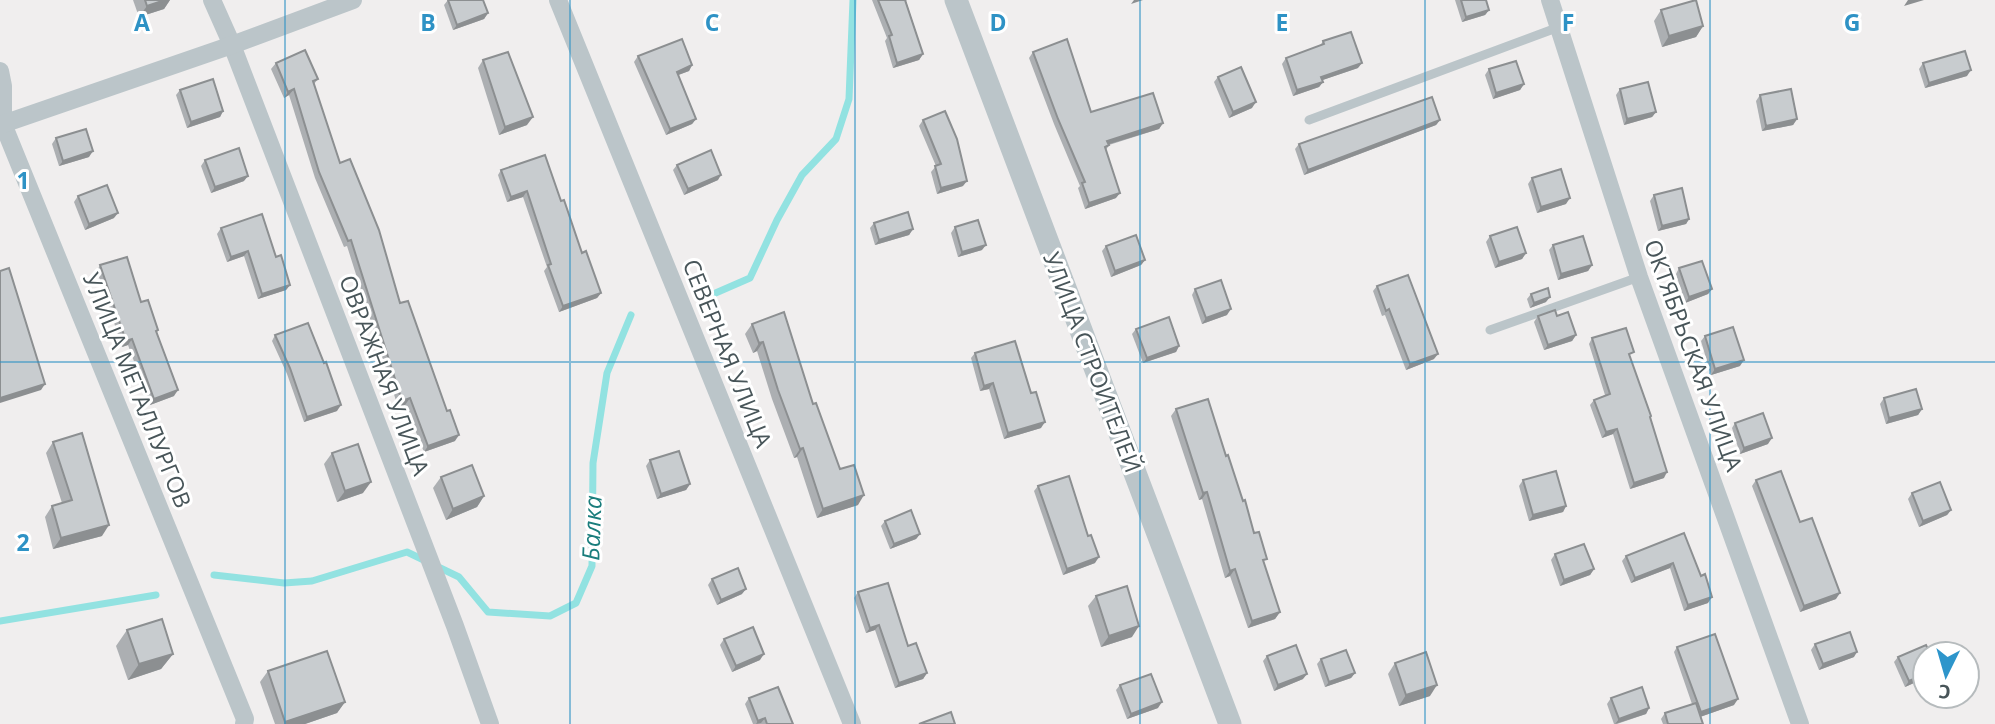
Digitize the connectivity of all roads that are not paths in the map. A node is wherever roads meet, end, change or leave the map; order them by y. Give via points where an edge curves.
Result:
1 (212, 0) edge
2 (352, 0) edge
3 (558, 0) edge
4 (956, 0) edge
5 (1550, 0) edge
6 (1559, 27) junction
7 (232, 45) junction
8 (0, 71) edge
9 (1309, 120) dead end
10 (1, 125) edge
11 (1639, 277) junction
12 (1490, 330) dead end
13 (244, 724) edge
14 (490, 724) edge
15 (852, 724) edge
16 (1230, 724) edge
17 (1800, 724) edge

1 - 7 street, ОВРАЖНАЯ УЛИЦА
2 - 7 street
3 - 15 street, СЕВЕРНАЯ УЛИЦА
4 - 16 street, УЛИЦА СТРОИТЕЛЕЙ
5 - 6 street, ОКТЯБРЬСКАЯ УЛИЦА
6 - 9 lane
6 - 11 street, ОКТЯБРЬСКАЯ УЛИЦА
7 - 10 street
7 - 14 street, ОВРАЖНАЯ УЛИЦА
8 - 10 street, УЛИЦА МЕТАЛЛУРГОВ
10 - 13 street, УЛИЦА МЕТАЛЛУРГОВ via 179,552
11 - 12 lane
11 - 17 street, ОКТЯБРЬСКАЯ УЛИЦА

